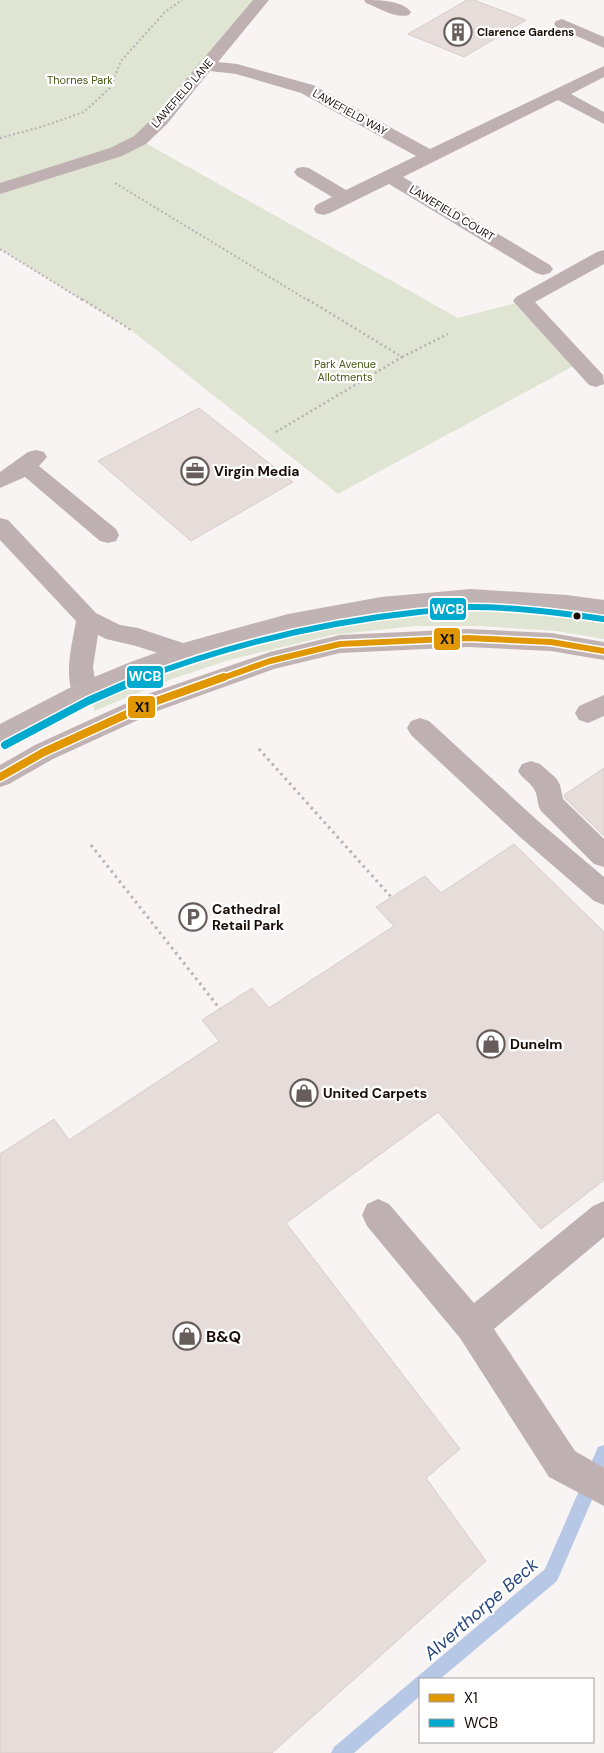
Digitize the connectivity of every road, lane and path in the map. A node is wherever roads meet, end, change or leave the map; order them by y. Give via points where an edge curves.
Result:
1 (182, 0) edge
2 (261, 0) edge
3 (372, 0) edge
4 (403, 12) dead end
5 (562, 24) dead end
6 (601, 42) edge
7 (206, 66) junction
8 (604, 71) edge
9 (558, 94) junction
10 (604, 119) edge
11 (0, 138) edge
12 (431, 157) junction
13 (83, 162) junction
14 (303, 172) dead end
15 (391, 177) junction
16 (0, 189) edge
17 (346, 198) junction
18 (323, 209) dead end
19 (0, 249) edge
20 (604, 256) edge
21 (543, 268) dead end
22 (131, 330) dead end
23 (448, 334) dead end
24 (402, 358) junction
25 (596, 380) dead end
26 (276, 432) dead end
27 (0, 481) edge
28 (0, 526) edge
29 (108, 536) dead end
30 (10, 552) edge
31 (604, 609) edge
32 (88, 619) junction
33 (604, 651) edge
34 (183, 652) junction
35 (84, 692) junction
36 (420, 728) dead end
37 (0, 736) edge
38 (259, 748) dead end
39 (531, 771) dead end
40 (0, 777) edge
41 (90, 845) dead end
42 (604, 856) edge
43 (604, 894) edge
44 (392, 898) dead end
45 (220, 1009) dead end
46 (378, 1215) dead end
47 (604, 1217) edge
48 (472, 1326) junction
49 (604, 1488) edge

1 - 11 path via 165,12 122,61 110,88 84,112
2 - 7 street, LAWEFIELD LANE
3 - 4 street
5 - 6 street
7 - 12 street, LAWEFIELD WAY via 237,69 307,89
7 - 13 street, LAWEFIELD LANE via 140,140 116,152
8 - 9 street
9 - 10 street
9 - 12 street
12 - 15 street
13 - 16 street, LAWEFIELD LANE
13 - 24 path
14 - 17 street
15 - 17 street
15 - 21 street, LAWEFIELD COURT
17 - 18 street
19 - 22 path
20 - 25 street via 523,301
23 - 24 path
24 - 26 path
27 - 29 street via 31,462
28 - 30 street
30 - 32 street
31 - 34 main road via 462,598 381,606 288,623
32 - 34 street via 116,633
32 - 35 street via 81,667
33 - 40 main road via 551,642 468,638 340,644 270,661 151,703 44,752
34 - 35 main road
35 - 37 main road
36 - 43 street
38 - 44 path
39 - 42 street via 547,785 550,804
41 - 45 path
46 - 48 street
47 - 48 street
48 - 49 street via 562,1464

